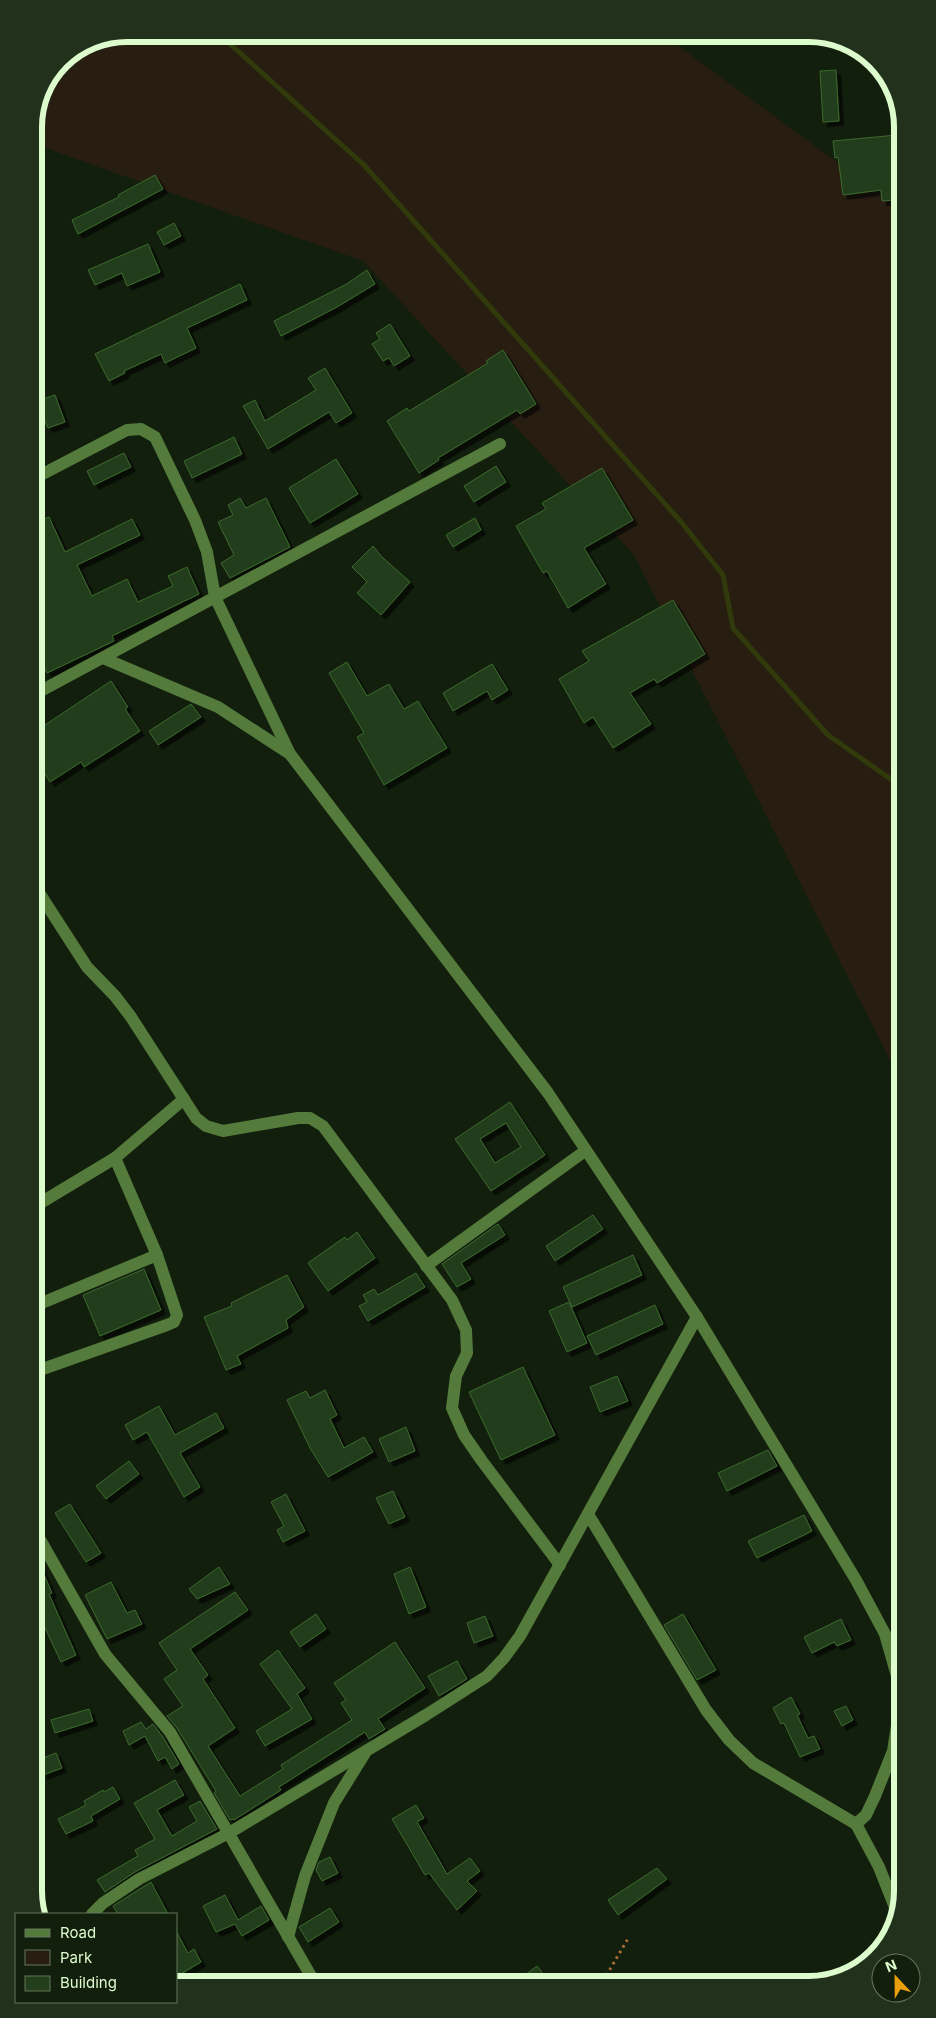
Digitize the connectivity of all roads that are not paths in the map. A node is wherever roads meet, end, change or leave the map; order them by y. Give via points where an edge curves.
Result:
1 (500, 444) dead end
2 (43, 474) edge
3 (215, 597) junction
4 (103, 658) junction
5 (43, 690) edge
6 (290, 754) junction
7 (43, 899) edge
8 (184, 1099) junction
9 (585, 1151) junction
10 (116, 1158) junction
11 (42, 1202) edge
12 (157, 1254) junction
13 (426, 1266) junction
14 (42, 1302) edge
15 (697, 1317) junction
16 (42, 1369) edge
17 (588, 1514) junction
18 (42, 1543) edge
19 (560, 1565) junction
20 (894, 1666) edge
21 (894, 1743) edge
22 (366, 1751) junction
23 (856, 1824) junction
24 (229, 1833) junction
25 (893, 1902) edge
26 (93, 1913) edge
27 (288, 1937) junction
28 (310, 1975) edge

1 - 3 street
2 - 3 street via 128,430 141,429 155,437 195,520 207,552
3 - 4 street
3 - 6 street
4 - 5 street
4 - 6 street via 218,707
6 - 9 street via 548,1093
7 - 8 street via 87,967 131,1017
8 - 10 street
8 - 13 street via 196,1118 206,1126 223,1131 298,1118 310,1118 323,1126
9 - 13 street
9 - 15 street
10 - 11 street
10 - 12 street
12 - 14 street
12 - 16 street via 177,1315 174,1322
13 - 19 street via 452,1300 466,1330 467,1353 456,1376 452,1408 464,1435
15 - 17 street
15 - 20 street via 856,1580 884,1634
17 - 19 street
17 - 23 street via 706,1710 729,1740 753,1763
18 - 24 street via 105,1654 170,1732
19 - 22 street via 520,1636 488,1676
21 - 23 street via 875,1796 866,1815
22 - 24 street
22 - 27 street via 334,1803 305,1876
23 - 25 street
24 - 26 street via 139,1879
24 - 27 street
27 - 28 street

